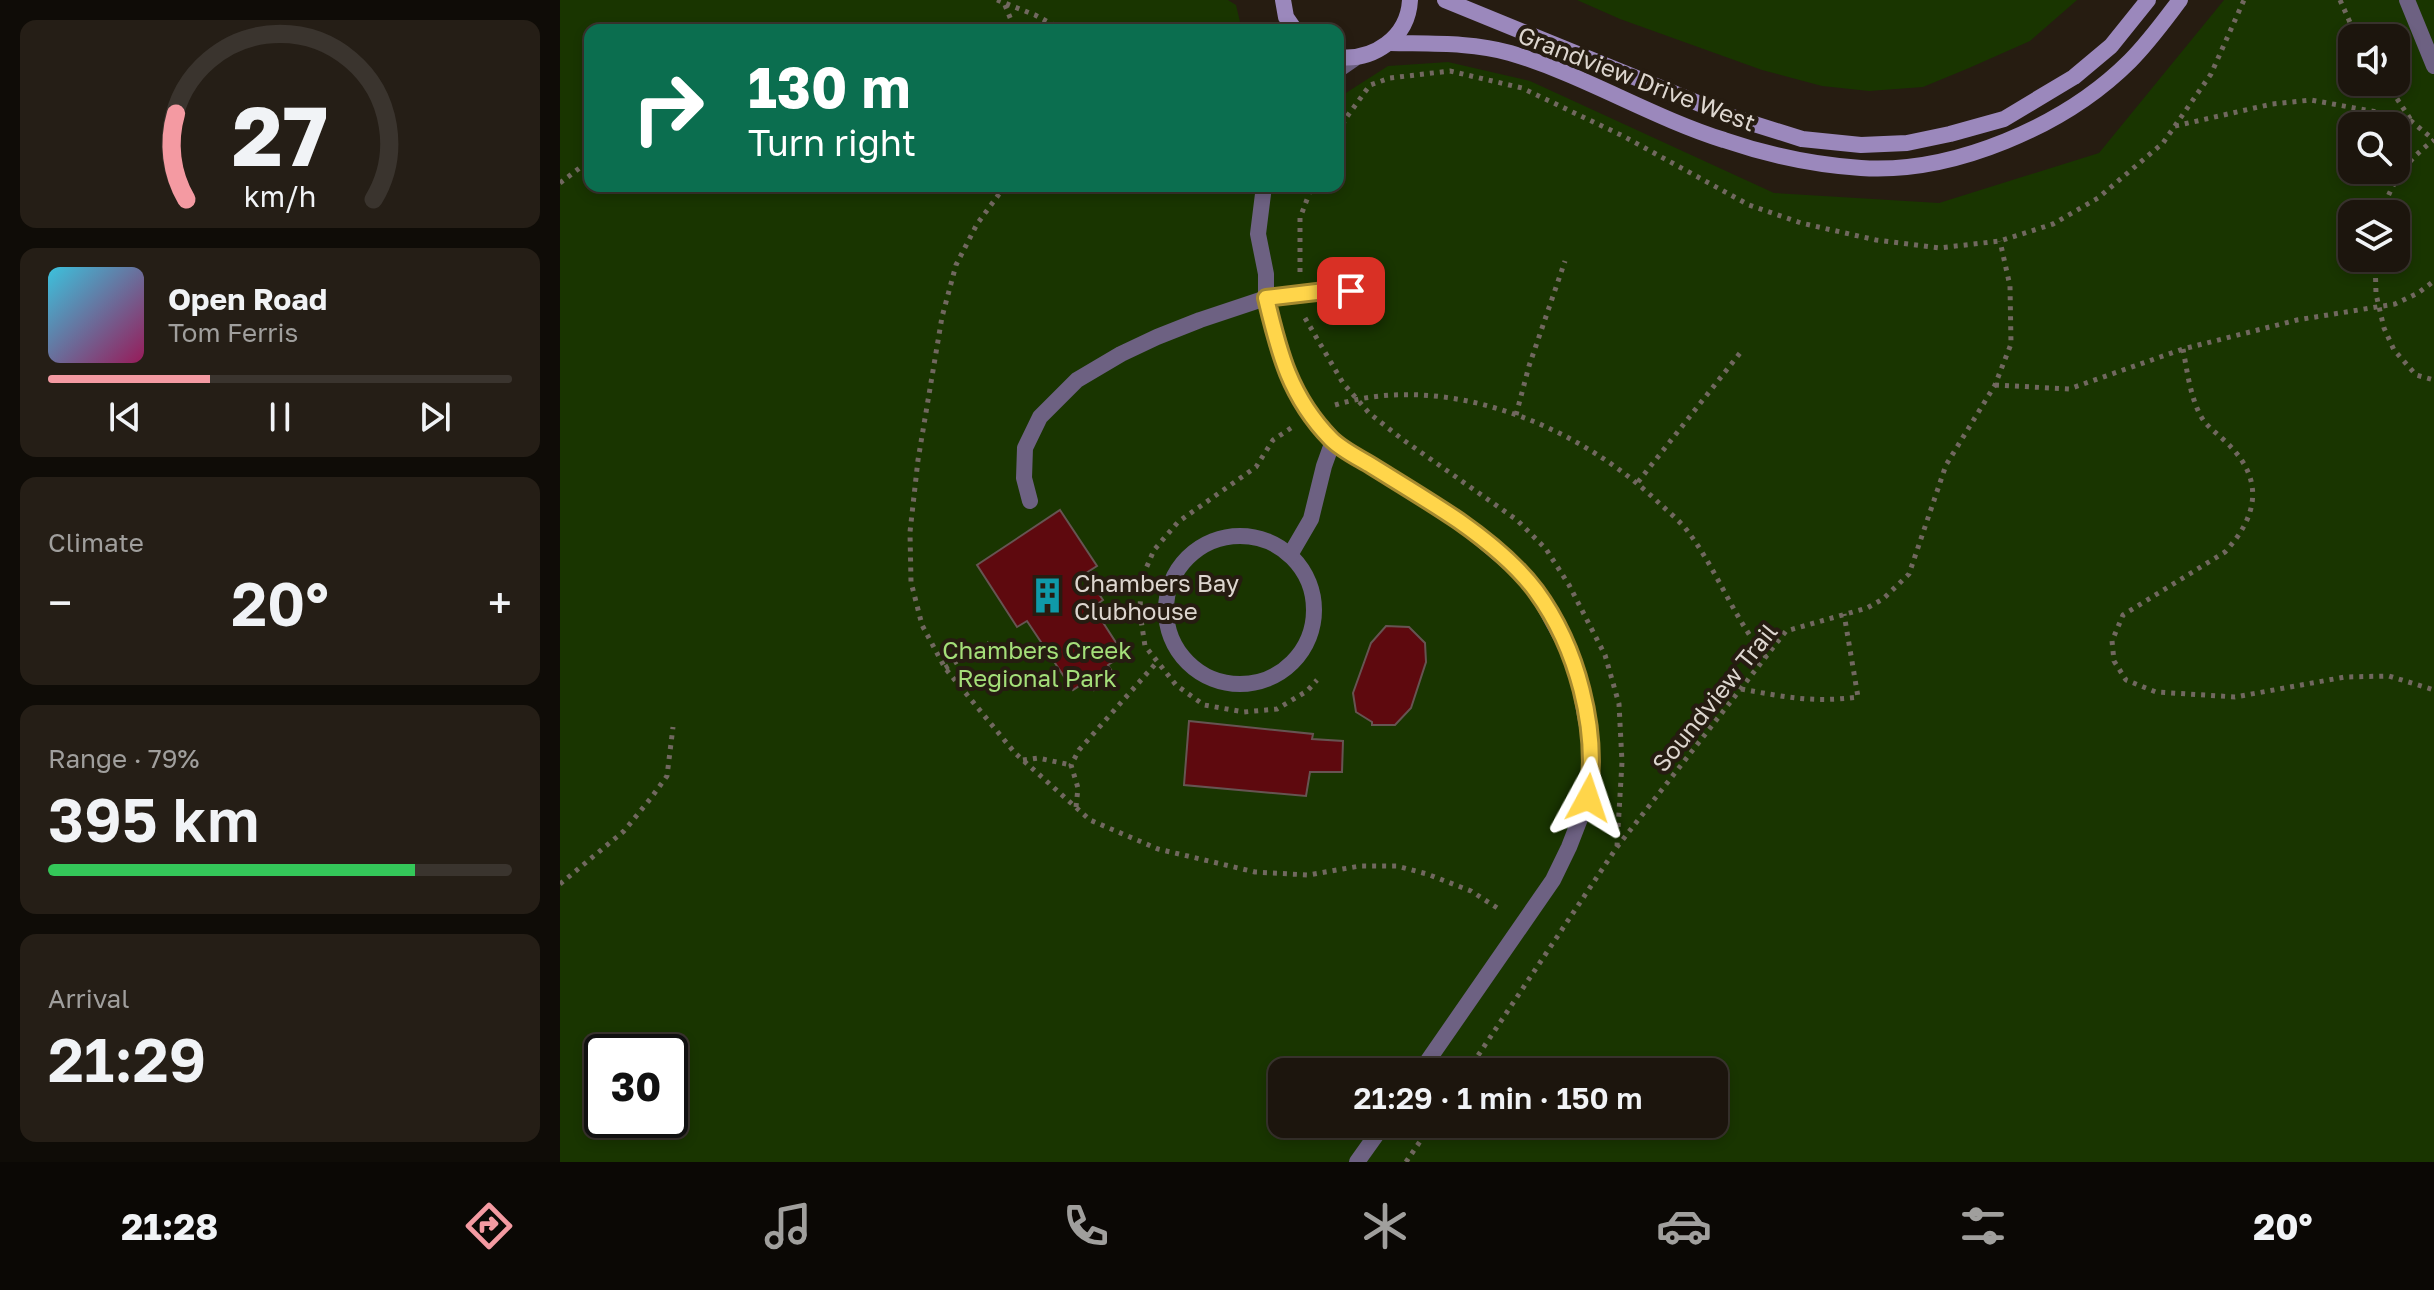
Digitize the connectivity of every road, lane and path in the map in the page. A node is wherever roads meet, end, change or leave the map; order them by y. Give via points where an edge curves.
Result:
1 (997, 0) edge
2 (1410, 0) edge
3 (1445, 0) edge
4 (2148, 0) edge
5 (2180, 0) edge
6 (2244, 0) edge
7 (2340, 0) edge
8 (2407, 0) edge
9 (1005, 3) junction
10 (1281, 3) edge
11 (1013, 24) edge
12 (1050, 24) edge
13 (1292, 24) edge
14 (2351, 24) edge
15 (1390, 43) junction
16 (1346, 58) edge
17 (2434, 66) edge
18 (2395, 96) edge
19 (1346, 118) joint
20 (2411, 121) junction
21 (1344, 122) edge
22 (2175, 126) junction
23 (2434, 140) edge
24 (584, 165) edge
25 (560, 183) edge
26 (1001, 192) edge
27 (1263, 192) edge
28 (1310, 192) edge
29 (2387, 200) edge
30 (2000, 241) junction
31 (1565, 261) dead end
32 (2374, 272) edge
33 (2434, 281) edge
34 (1351, 291) dead end
35 (1302, 294) junction
36 (1266, 298) junction
37 (2379, 306) junction
38 (2183, 349) junction
39 (1740, 353) dead end
40 (2434, 380) edge
41 (1995, 385) junction
42 (1310, 413) junction
43 (1516, 415) junction
44 (1333, 441) junction
45 (1638, 482) junction
46 (1030, 501) dead end
47 (1290, 555) junction
48 (1844, 614) junction
49 (989, 643) dead end
50 (1766, 657) junction
51 (1157, 662) junction
52 (945, 668) junction
53 (1317, 680) dead end
54 (1741, 689) junction
55 (2434, 690) edge
56 (673, 727) dead end
57 (1022, 760) junction
58 (1071, 765) junction
59 (1076, 808) junction
60 (560, 884) edge
61 (1506, 913) dead end
62 (1430, 1058) edge
63 (1476, 1058) edge
64 (1374, 1138) edge
65 (1422, 1138) edge
66 (1357, 1162) edge
67 (1406, 1162) edge

1 - 9 path
2 - 15 street via 1402,28
3 - 4 street, Grandview Drive West via 1732,117 1802,139 1861,145 1907,143 2004,119 2074,77 2111,46
5 - 15 street, Grandview Drive West via 2129,62 2089,95 2015,138 1962,157 1863,168 1799,161 1723,140 1509,53
6 - 22 path via 2211,74
7 - 14 path
8 - 17 street
9 - 11 path
9 - 12 path
10 - 13 street
15 - 16 street via 1376,52
18 - 20 path
19 - 21 path
19 - 30 path via 1370,85 1450,71 1522,88 1749,205 1801,223 1939,248
20 - 22 path via 2311,100
20 - 23 path
22 - 30 path via 2163,143 2098,198 2053,224
23 - 29 path via 2396,177
24 - 25 path
26 - 52 path via 956,265 918,460 911,582 922,625
27 - 36 street via 1258,234
28 - 35 path via 1300,218
30 - 41 path, Soundview Trail via 2010,286 2011,344
31 - 43 path
32 - 37 path
33 - 37 path via 2395,304
34 - 35 street
35 - 36 street
36 - 42 street via 1290,381
36 - 46 street via 1157,337 1077,380 1040,417 1025,448
37 - 38 path
37 - 40 path via 2394,350 2416,375
38 - 41 path via 2069,389
38 - 55 path via 2203,419 2246,467 2254,490 2250,516 2225,552 2123,615 2112,641 2114,661 2126,680 2156,692 2235,697 2345,677 2389,676
39 - 45 path
41 - 48 path, Soundview Trail via 1946,465 1909,574 1883,599
42 - 43 path via 1388,394 1425,395
42 - 44 street
42 - 51 path via 1277,435 1256,467 1178,522 1154,550 1141,580 1140,613 1145,646
43 - 45 path via 1600,455
44 - 47 street via 1311,519
44 - 62 street via 1459,521 1536,591 1568,650 1590,743 1588,798 1553,880
45 - 50 path via 1688,531 1747,635
47 - 47 street via 1269,541 1245,535 1198,548 1180,565 1166,612 1170,636 1183,657 1201,673 1224,682 1271,677 1291,663 1313,621 1313,596
48 - 50 path, Soundview Trail via 1786,631
48 - 54 path via 1858,697 1799,700
49 - 52 path
50 - 54 path, Soundview Trail
51 - 53 path via 1176,685 1204,705 1244,712 1277,709
51 - 58 path
52 - 57 path
54 - 63 path, Soundview Trail via 1617,847
56 - 60 path via 667,776 624,831
57 - 58 path
57 - 59 path
58 - 59 path via 1078,788
59 - 61 path via 1090,820 1158,849 1255,872 1308,875 1397,866 1471,891
64 - 66 street
65 - 67 path

